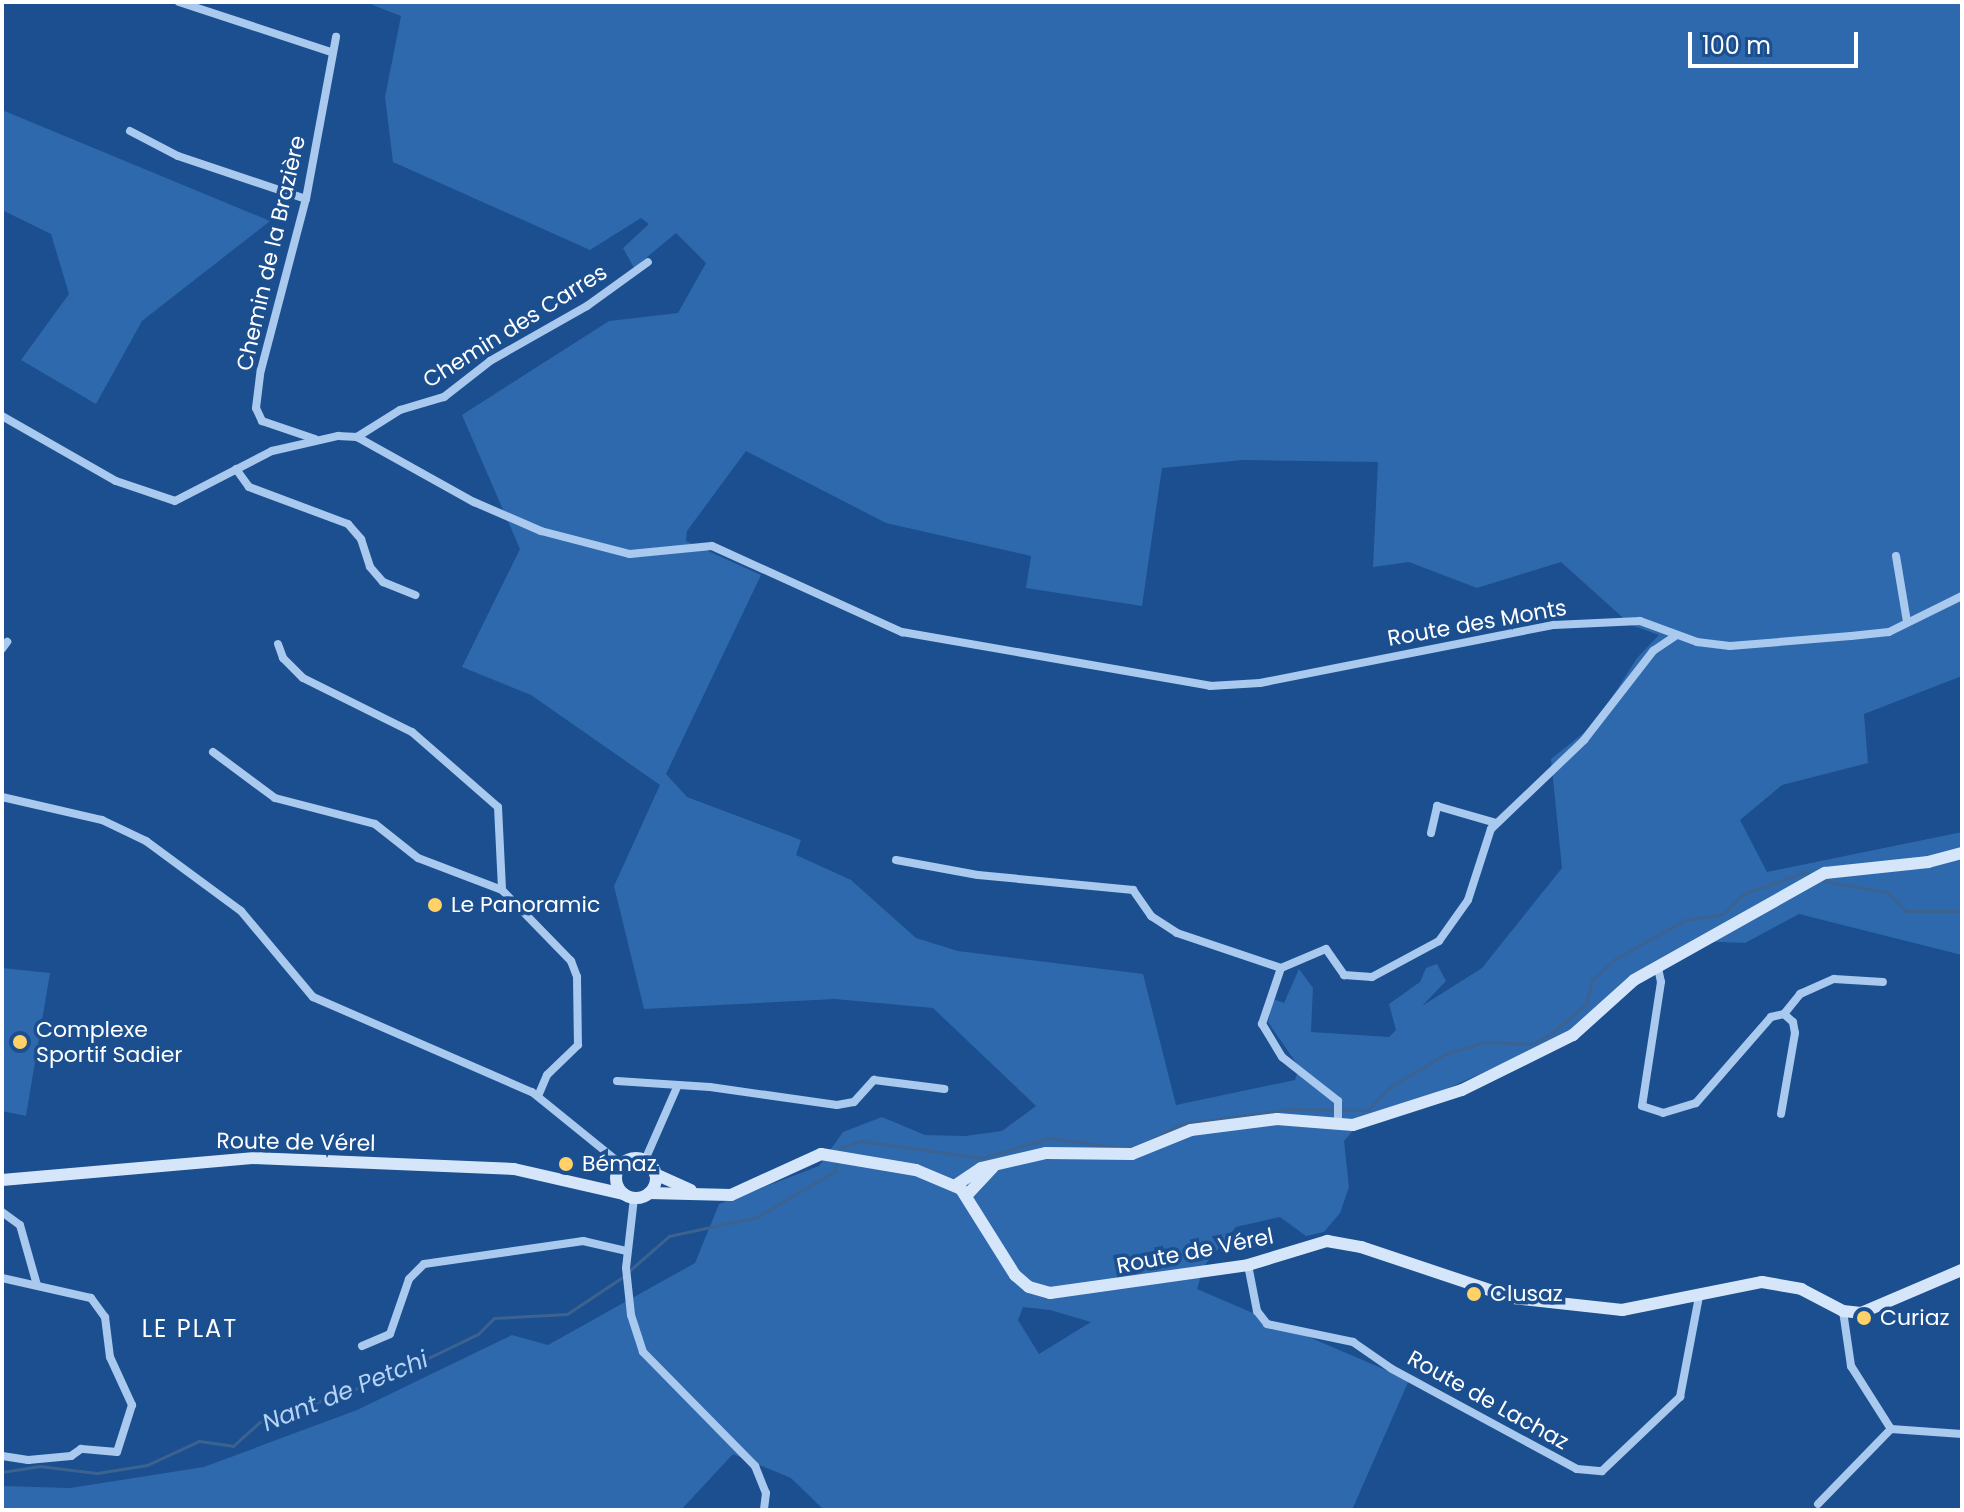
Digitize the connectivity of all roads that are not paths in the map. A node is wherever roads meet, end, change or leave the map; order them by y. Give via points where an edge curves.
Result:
1 (179, 2) edge
2 (336, 37) dead end
3 (331, 52) junction
4 (130, 131) dead end
5 (306, 199) junction
6 (648, 262) dead end
7 (2, 416) edge
8 (357, 437) junction
9 (315, 439) junction
10 (236, 469) junction
11 (1896, 556) dead end
12 (415, 595) dead end
13 (1962, 596) edge
14 (1907, 622) junction
15 (1675, 636) junction
16 (278, 644) dead end
17 (213, 752) dead end
18 (2, 797) edge
19 (1496, 823) junction
20 (1431, 833) dead end
21 (1962, 853) edge
22 (896, 860) dead end
23 (502, 890) junction
24 (1281, 968) junction
25 (1658, 968) junction
26 (1883, 982) dead end
27 (1784, 1014) junction
28 (617, 1081) dead end
29 (677, 1087) junction
30 (944, 1089) dead end
31 (538, 1096) junction
32 (1781, 1114) dead end
33 (1338, 1119) junction
34 (645, 1160) junction
35 (996, 1166) junction
36 (618, 1170) junction
37 (655, 1174) junction
38 (2, 1180) edge
39 (956, 1185) junction
40 (588, 1186) junction
41 (649, 1193) junction
42 (967, 1195) junction
43 (629, 1196) junction
44 (714, 1196) junction
45 (2, 1212) edge
46 (626, 1251) junction
47 (1248, 1265) junction
48 (1962, 1270) edge
49 (2, 1278) edge
50 (37, 1285) junction
51 (1699, 1296) junction
52 (1843, 1311) junction
53 (362, 1346) dead end
54 (1891, 1429) junction
55 (1962, 1434) edge
56 (2, 1456) edge
57 (1818, 1504) dead end
58 (764, 1510) edge

1 - 3 street
2 - 3 street, Chemin de la Brazière
3 - 5 street, Chemin de la Brazière
4 - 5 street via 178,156
5 - 9 street, Chemin de la Brazière via 256,408 262,421
6 - 8 street, Chemin des Carres via 587,306 490,361 444,397 400,410
7 - 10 street via 116,481 162,499 191,497
8 - 9 street
8 - 15 street, Route des Monts via 474,502 541,531 630,554 712,546 902,632 1132,675 1210,686 1260,683 1554,625 1640,621
9 - 10 street via 272,451
10 - 12 street via 249,487 348,524 383,582
11 - 14 street
13 - 14 street, Route des Monts
14 - 15 street, Route des Monts via 1889,632 1730,646
15 - 19 street via 1653,651 1584,740
16 - 23 street via 283,658 303,678 412,732 492,798 501,818
17 - 23 street via 275,798 375,824 418,858
18 - 31 street via 102,820 135,835 241,911 313,997
19 - 20 street via 1437,806
19 - 24 street via 1480,854 1468,900 1439,941 1372,977 1344,975 1326,949
21 - 25 street via 1825,873
22 - 24 street via 1133,890 1151,916 1177,933
23 - 31 street via 571,961 577,977 578,1045 547,1075
24 - 33 street via 1264,1013 1269,1043 1338,1101
25 - 27 street via 1661,982 1641,1099 1647,1111 1663,1113 1696,1103 1771,1017
25 - 33 street via 1548,1050 1462,1090 1353,1125
26 - 27 street via 1834,979 1800,994
27 - 32 street via 1795,1033
28 - 29 street
29 - 30 street via 837,1105 854,1102 874,1080
29 - 34 street
31 - 36 street
33 - 35 street via 1217,1126 1176,1134 1132,1154 1063,1151
34 - 36 street
34 - 37 street
35 - 39 street via 970,1173
35 - 42 street
36 - 40 street via 606,1184
36 - 43 street
37 - 41 street
37 - 44 street
38 - 40 street, Route de Vérel via 252,1158 514,1169
39 - 42 street, Route de Vérel
39 - 44 street, Route de Vérel via 855,1157 821,1154 741,1192
40 - 43 street, Route de Vérel
41 - 43 street
41 - 44 street, Route de Vérel
42 - 47 street, Route de Vérel via 1007,1264 1039,1291 1111,1288
43 - 46 street
45 - 50 street via 20,1225
46 - 53 street via 583,1241 424,1264 409,1279 390,1334
46 - 58 street via 628,1288 643,1352 755,1466 766,1493
47 - 51 street, Route de Vérel via 1333,1241 1513,1298 1556,1305 1622,1310
47 - 51 street, Route de Lachaz via 1257,1311 1267,1324 1353,1342 1392,1369 1577,1469 1602,1471 1680,1397
48 - 52 street via 1870,1311
49 - 50 street
50 - 56 street via 91,1298 105,1317 110,1357 132,1405 117,1452 81,1449 71,1456 28,1460
51 - 52 street, Route de Vérel via 1762,1282 1801,1289
52 - 54 street via 1851,1366
54 - 55 street
54 - 57 street

